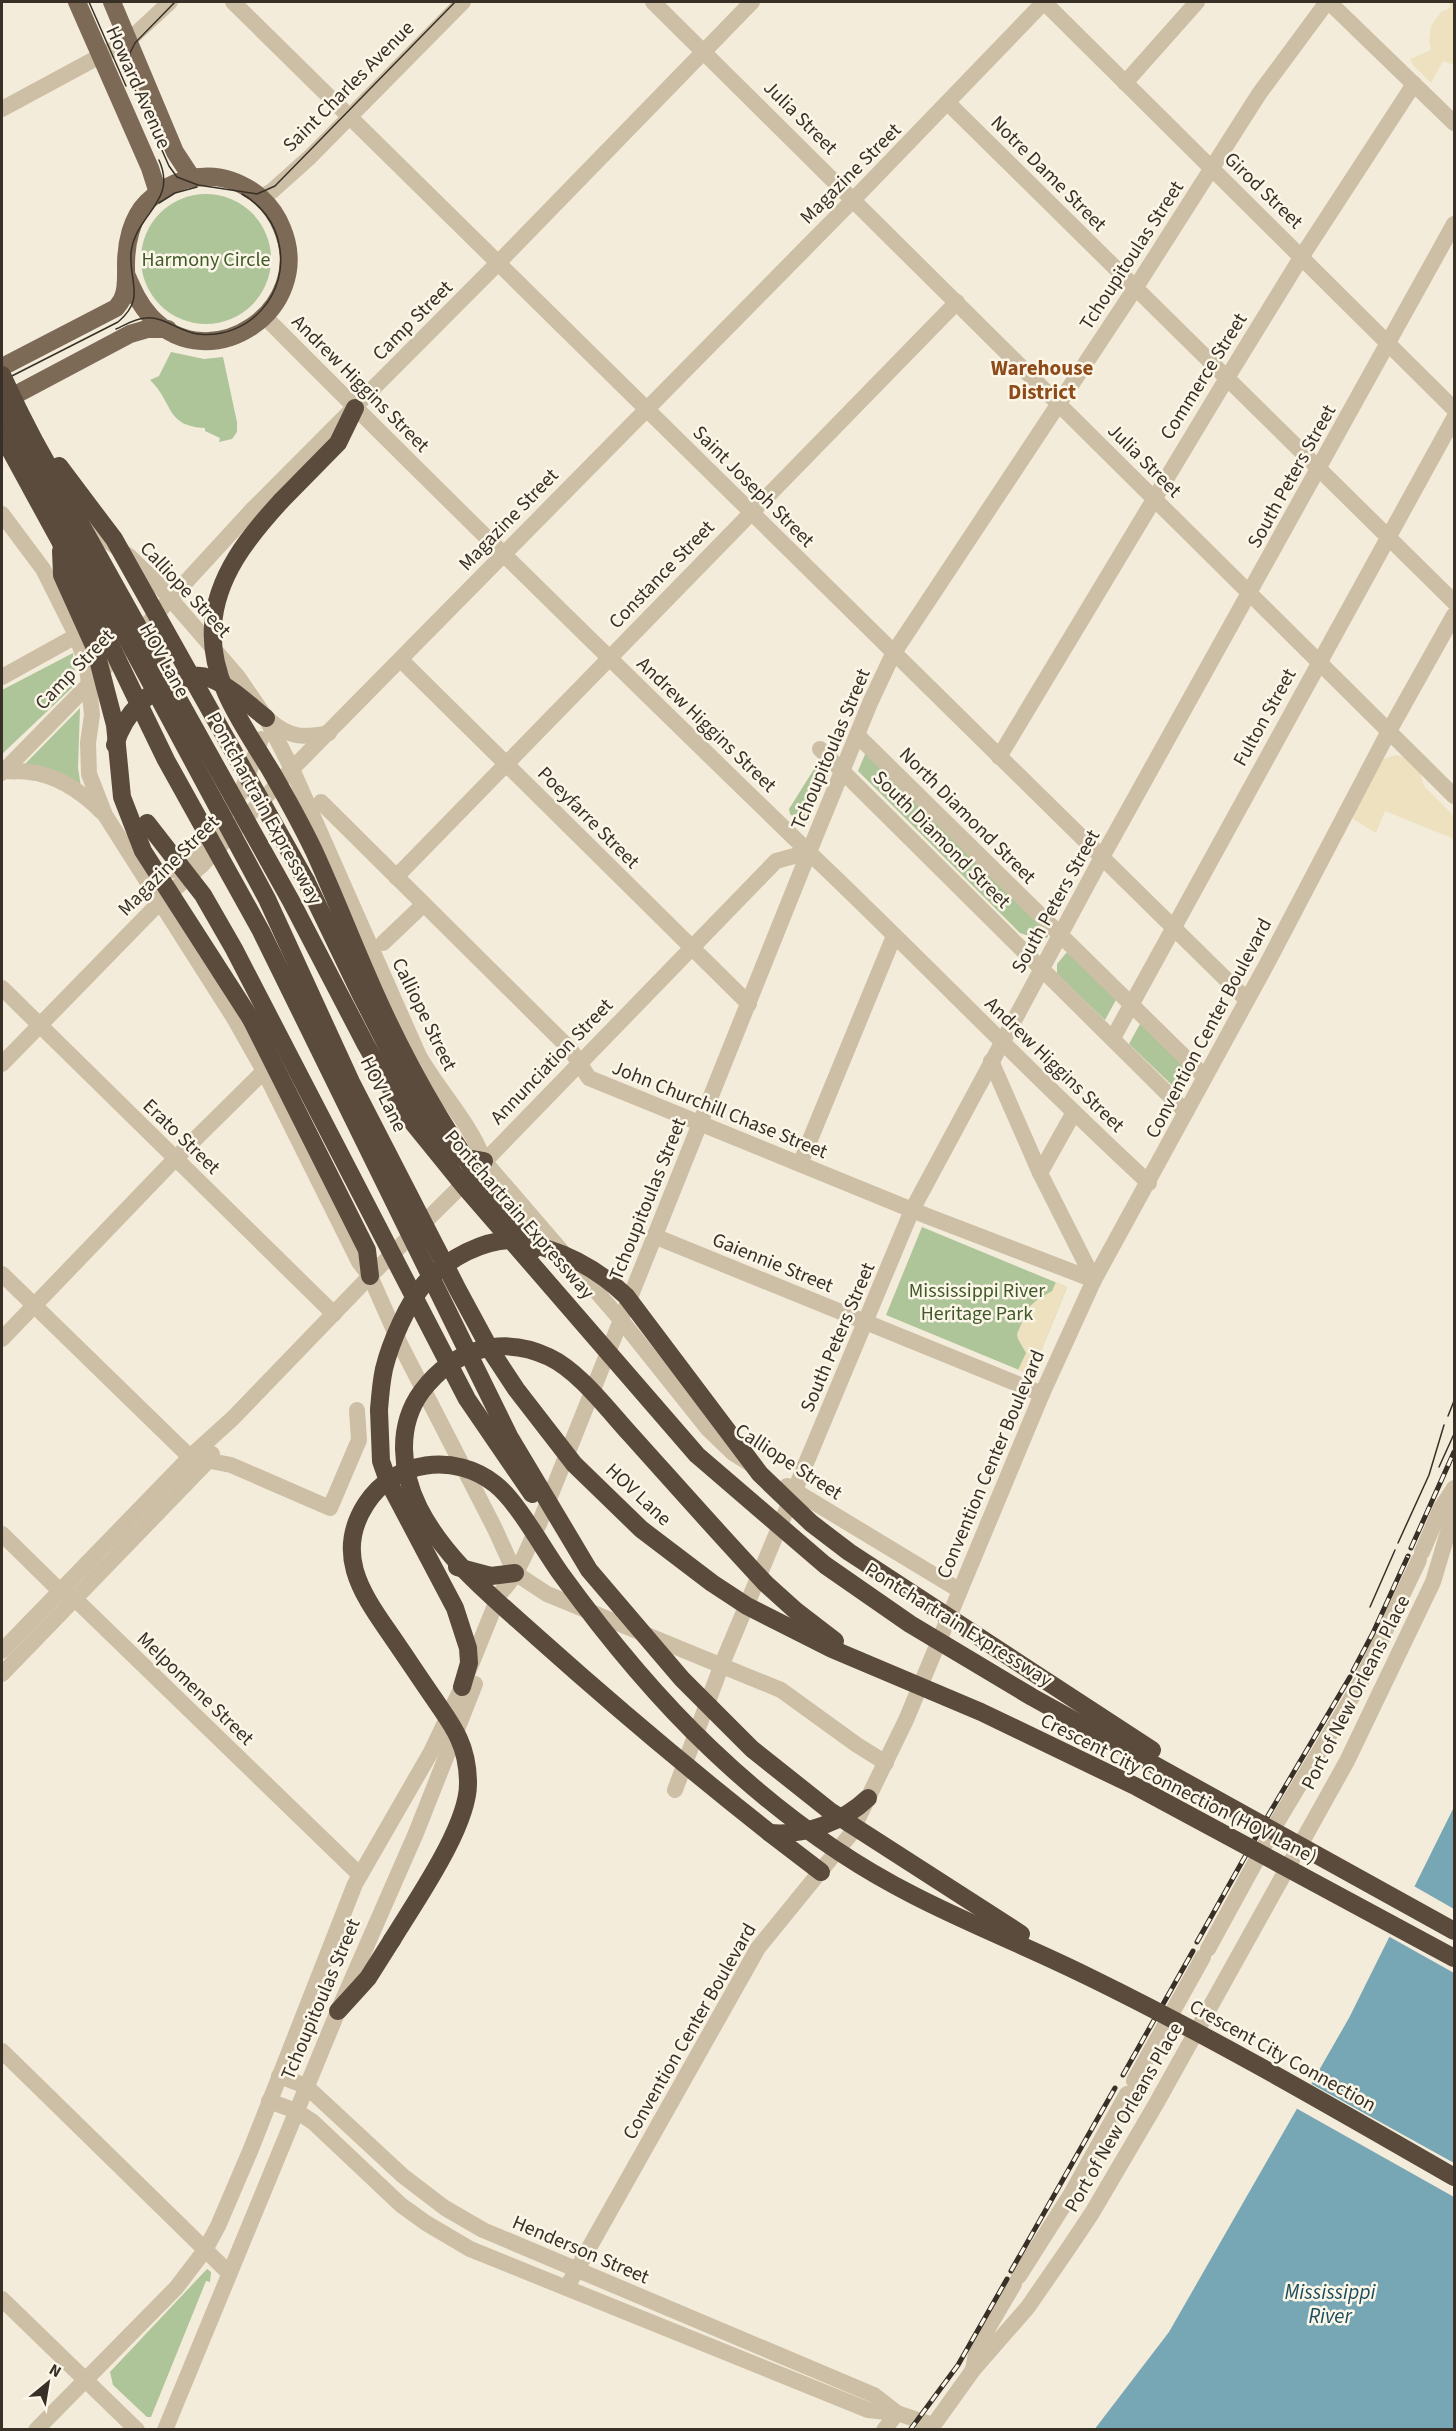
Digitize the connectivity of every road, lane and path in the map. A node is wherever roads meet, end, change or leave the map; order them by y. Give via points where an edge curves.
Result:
1 (76, 2) edge
2 (112, 2) edge
3 (170, 2) edge
4 (233, 2) edge
5 (463, 2) edge
6 (653, 2) edge
7 (752, 2) edge
8 (1044, 2) edge
9 (1197, 2) edge
10 (1328, 2) edge
11 (128, 41) junction
12 (704, 50) junction
13 (100, 56) junction
14 (1125, 83) junction
15 (1414, 84) junction
16 (948, 103) junction
17 (2, 109) edge
18 (350, 116) junction
19 (1455, 123) edge
20 (1212, 168) junction
21 (192, 178) junction
22 (158, 193) junction
23 (261, 197) junction
24 (854, 199) junction
25 (1455, 224) edge
26 (1302, 256) junction
27 (499, 262) junction
28 (126, 274) junction
29 (1136, 287) junction
30 (957, 302) junction
31 (265, 317) junction
32 (168, 330) junction
33 (1389, 343) junction
34 (2, 367) edge
35 (2, 376) edge
36 (1227, 378) junction
37 (5, 401) edge
38 (1058, 403) junction
39 (355, 408) junction
40 (646, 408) junction
41 (1455, 409) edge
42 (1455, 418) edge
43 (2, 435) edge
44 (36, 444) junction
45 (2, 456) edge
46 (1319, 467) junction
47 (28, 482) junction
48 (1154, 498) junction
49 (750, 512) junction
50 (2, 514) edge
51 (1388, 537) junction
52 (61, 543) junction
53 (503, 555) junction
54 (1249, 592) junction
55 (170, 598) junction
56 (1455, 602) edge
57 (1455, 615) edge
58 (76, 635) junction
59 (893, 654) junction
60 (609, 658) junction
61 (400, 660) junction
62 (1319, 661) junction
63 (2, 677) edge
64 (90, 683) junction
65 (266, 718) junction
66 (1389, 731) junction
67 (329, 733) junction
68 (857, 735) junction
69 (820, 749) dead end
70 (999, 757) junction
71 (506, 764) junction
72 (292, 769) junction
73 (2, 771) edge
74 (842, 771) junction
75 (1455, 796) edge
76 (321, 802) dead end
77 (105, 814) junction
78 (809, 852) junction
79 (1101, 859) junction
80 (135, 861) junction
81 (396, 877) junction
82 (161, 901) junction
83 (424, 904) junction
84 (1172, 929) junction
85 (894, 936) junction
86 (1059, 936) junction
87 (383, 943) dead end
88 (692, 948) junction
89 (1042, 968) junction
90 (2, 987) edge
91 (1247, 1000) junction
92 (749, 1004) junction
93 (1131, 1005) junction
94 (40, 1025) junction
95 (1113, 1038) junction
96 (1002, 1042) junction
97 (991, 1061) junction
98 (578, 1063) junction
99 (2, 1064) edge
100 (264, 1071) junction
101 (1205, 1077) junction
102 (1186, 1112) junction
103 (1073, 1114) junction
104 (700, 1124) junction
105 (175, 1159) junction
106 (484, 1161) junction
107 (800, 1164) junction
108 (1040, 1173) junction
109 (1149, 1183) junction
110 (912, 1210) junction
111 (654, 1236) junction
112 (2, 1274) edge
113 (370, 1276) junction
114 (1094, 1280) junction
115 (548, 1281) junction
116 (34, 1306) junction
117 (334, 1314) junction
118 (621, 1320) junction
119 (866, 1323) junction
120 (2, 1339) edge
121 (1042, 1394) junction
122 (357, 1410) dead end
123 (233, 1418) junction
124 (190, 1457) junction
125 (208, 1461) junction
126 (1455, 1488) edge
127 (795, 1492) junction
128 (1455, 1512) edge
129 (411, 1526) junction
130 (2, 1534) edge
131 (589, 1569) junction
132 (512, 1579) junction
133 (959, 1590) junction
134 (68, 1595) junction
135 (2, 1651) edge
136 (722, 1664) junction
137 (877, 1668) junction
138 (2, 1674) edge
139 (462, 1688) junction
140 (886, 1762) junction
141 (675, 1790) dead end
142 (868, 1798) junction
143 (1278, 1832) junction
144 (770, 1833) junction
145 (821, 1872) junction
146 (360, 1875) junction
147 (1455, 1931) edge
148 (1455, 1958) edge
149 (1089, 1976) junction
150 (338, 2011) junction
151 (2, 2051) edge
152 (279, 2076) junction
153 (306, 2086) junction
154 (269, 2101) junction
155 (296, 2111) junction
156 (1455, 2177) edge
157 (1047, 2233) junction
158 (1070, 2246) junction
159 (205, 2250) junction
160 (576, 2270) junction
161 (229, 2273) junction
162 (567, 2287) junction
163 (2, 2299) edge
164 (973, 2370) junction
165 (803, 2374) junction
166 (85, 2379) junction
167 (897, 2413) junction
168 (932, 2427) edge
169 (36, 2430) edge
170 (136, 2430) edge
171 (165, 2430) edge
172 (884, 2430) edge

1 - 13 main road, Howard Avenue
2 - 11 main road, Howard Avenue
3 - 11 street
4 - 18 street, Saint Joseph Street
5 - 18 street, Saint Charles Avenue
6 - 12 street, Julia Street
7 - 12 street, Camp Street
8 - 14 street, Girod Street
8 - 16 street, Magazine Street
9 - 14 street
10 - 15 street
10 - 20 street, Tchoupitoulas Street via 1259,94
11 - 13 street
11 - 21 main road, Howard Avenue via 175,152
12 - 24 street, Julia Street
12 - 27 street, Camp Street
13 - 17 street
13 - 22 main road, Howard Avenue
14 - 20 street, Girod Street
15 - 19 street
15 - 26 street, Commerce Street
16 - 24 street, Magazine Street
16 - 29 street, Notre Dame Street
18 - 23 street, Saint Charles Avenue via 276,189
18 - 27 street, Saint Joseph Street
20 - 26 street, Girod Street
20 - 29 street, Tchoupitoulas Street
21 - 22 main road
21 - 23 main road via 229,180
22 - 28 main road via 136,216 127,248
23 - 31 main road via 280,221 289,264 282,293
24 - 30 street, Julia Street
24 - 40 street, Magazine Street
25 - 33 street, South Peters Street
26 - 33 street, Girod Street
26 - 36 street, Commerce Street
27 - 39 street, Camp Street
27 - 40 street, Saint Joseph Street
28 - 32 main road via 143,308
28 - 34 main road via 124,296 116,308
29 - 36 street, Notre Dame Street
29 - 38 street, Tchoupitoulas Street
30 - 38 street, Julia Street
30 - 49 street, Constance Street
31 - 32 main road via 250,329 222,338 192,338
31 - 39 street, Andrew Higgins Street
32 - 37 main road via 147,329 130,334
33 - 41 street, Girod Street
33 - 46 street, South Peters Street
35 - 37 street, Calliope Street
35 - 44 highway, Pontchartrain Expressway, bridge
36 - 46 street, Notre Dame Street
36 - 48 street, Commerce Street
37 - 55 street, Calliope Street via 89,527 130,557
37 - 137 highway, HOV Lane, bridge via 267,899 351,1082 458,1290 516,1389 574,1464 675,1556 747,1606
38 - 48 street, Julia Street
38 - 59 street, Tchoupitoulas Street
39 - 53 street, Andrew Higgins Street
39 - 55 street, Camp Street
39 - 115 highway, bridge via 338,443 243,546 219,595 213,626 216,665 227,698 313,850 380,1004 438,1117 531,1247
40 - 49 street, Saint Joseph Street
40 - 53 street, Magazine Street
42 - 51 street, Fulton Street
43 - 47 highway
44 - 106 highway, bridge via 59,466 114,539 306,881 416,1102 461,1156
44 - 115 highway, Pontchartrain Expressway, bridge via 405,1113
45 - 47 highway
46 - 51 street, Notre Dame Street
46 - 54 street, South Peters Street
47 - 52 highway
48 - 54 street, Julia Street
48 - 70 street, Commerce Street
49 - 59 street, Saint Joseph Street
49 - 60 street, Constance Street
50 - 58 street via 42,569
51 - 56 street, Notre Dame Street
51 - 62 street, Fulton Street
52 - 113 highway, bridge via 62,575 95,648 115,725 122,797 139,840 251,1019 367,1250
52 - 131 highway, bridge via 166,760 261,931 509,1436
53 - 60 street, Andrew Higgins Street
53 - 61 street, Magazine Street
54 - 62 street, Julia Street
54 - 79 street, South Peters Street
55 - 58 street
55 - 64 street, Camp Street
55 - 65 street, Calliope Street via 238,677
57 - 66 street, Convention Center Boulevard
58 - 63 street
58 - 64 street
59 - 68 street, Tchoupitoulas Street
59 - 70 street, Saint Joseph Street
60 - 71 street, Constance Street
60 - 78 street, Andrew Higgins Street
61 - 67 street, Magazine Street
61 - 71 street, Poeyfarre Street
62 - 66 street, Julia Street
62 - 84 street, Fulton Street
64 - 73 street, Camp Street
64 - 77 street via 89,774
65 - 67 street via 282,731 305,738
65 - 72 street, Calliope Street
65 - 80 street via 242,791 192,859 175,870 162,872 146,870
65 - 131 highway, bridge via 234,692 207,677 192,675 176,681 144,699 126,719 110,760 113,778 203,895 234,949 467,1399 513,1469
66 - 75 street, Julia Street
66 - 91 street, Convention Center Boulevard
67 - 72 street, Magazine Street
68 - 74 street, Tchoupitoulas Street
68 - 86 street, North Diamond Street
69 - 74 street, South Diamond Street
70 - 79 street, Saint Joseph Street
71 - 81 street, Constance Street
71 - 88 street, Poeyfarre Street
72 - 82 street, Magazine Street via 201,866
72 - 106 street, Calliope Street via 419,1056 477,1141
73 - 77 street via 26,771 55,778
74 - 78 street, Tchoupitoulas Street
74 - 89 street, South Diamond Street
76 - 81 street, John Churchill Chase Street
77 - 80 street
78 - 85 street, Andrew Higgins Street
78 - 88 street, Annunciation Street via 776,861
78 - 92 street, Tchoupitoulas Street
79 - 84 street, Saint Joseph Street
79 - 86 street, South Peters Street
80 - 82 street
81 - 83 street, John Churchill Chase Street
82 - 94 street, Magazine Street
82 - 100 street
83 - 87 street
83 - 98 street, John Churchill Chase Street via 570,1049
84 - 91 street, Saint Joseph Street
84 - 93 street, Fulton Street
85 - 96 street, Andrew Higgins Street
85 - 107 street
86 - 89 street, South Peters Street
86 - 93 street, North Diamond Street
88 - 92 street, Poeyfarre Street
88 - 98 street, Annunciation Street
89 - 95 street, South Diamond Street
89 - 96 street, South Peters Street
90 - 94 street, Erato Street
91 - 101 street, Convention Center Boulevard
92 - 104 street, Tchoupitoulas Street
93 - 95 street, Fulton Street
93 - 101 street, North Diamond Street
94 - 99 street, Magazine Street
94 - 105 street, Erato Street
95 - 102 street, South Diamond Street
96 - 97 street, South Peters Street
96 - 103 street, Andrew Higgins Street
97 - 108 street
97 - 110 street, South Peters Street
98 - 104 street, John Churchill Chase Street via 589,1078
98 - 106 street, Annunciation Street
100 - 105 street
100 - 113 street via 358,1262
101 - 102 street, Convention Center Boulevard
102 - 109 street, Convention Center Boulevard
103 - 108 street
103 - 109 street, Andrew Higgins Street
104 - 107 street, John Churchill Chase Street
104 - 111 street, Tchoupitoulas Street
105 - 116 street
105 - 117 street, Erato Street
106 - 113 street, Annunciation Street
106 - 118 street, Calliope Street
107 - 110 street, John Churchill Chase Street
108 - 114 street
109 - 114 street, Convention Center Boulevard
110 - 114 street, John Churchill Chase Street
110 - 119 street, South Peters Street
111 - 118 street, Tchoupitoulas Street
111 - 119 street, Gaiennie Street
112 - 116 street
113 - 117 street, Annunciation Street
113 - 132 street via 495,1529
114 - 121 street, Convention Center Boulevard
115 - 143 highway, Pontchartrain Expressway, bridge via 697,1455 825,1565 910,1624 1022,1691
116 - 120 street
116 - 124 street
117 - 123 street, Annunciation Street
118 - 127 street, Calliope Street via 708,1429 733,1453
118 - 132 street, Tchoupitoulas Street via 539,1524
119 - 121 street, Gaiennie Street
119 - 127 street, South Peters Street
121 - 133 street, Convention Center Boulevard
122 - 125 street via 359,1440 330,1508 231,1465
123 - 124 street, Annunciation Street
123 - 125 street, Annunciation Street
124 - 125 street
124 - 134 street, Annunciation Street
125 - 134 street, Annunciation Street
126 - 157 street, Port of New Orleans Place via 1362,1678
127 - 133 street, Calliope Street
127 - 136 street, South Peters Street
128 - 158 street, Port of New Orleans Place via 1433,1582 1347,1761 1156,2104
129 - 132 highway via 457,1567
129 - 139 highway via 455,1608 464,1633 469,1663
129 - 143 highway, bridge via 388,1481 379,1438 384,1370 408,1311 425,1284 473,1249 519,1240 558,1252 607,1278 626,1296 760,1474 811,1523 849,1552
130 - 134 street, Melpomene Street
131 - 149 highway, bridge via 682,1679 752,1749 830,1811
132 - 136 street
132 - 139 street, Tchoupitoulas Street via 500,1593
132 - 150 street, Tchoupitoulas Street via 509,1598 416,1833
133 - 140 street, Convention Center Boulevard
134 - 135 street, Annunciation Street
134 - 138 street, Annunciation Street
134 - 146 street, Melpomene Street
136 - 140 street via 781,1690
136 - 141 street, South Peters Street
137 - 144 highway, bridge via 831,1638 766,1584 566,1366 529,1350 478,1350 446,1366 418,1396 404,1434 405,1466 419,1508 448,1553 682,1764
137 - 148 highway, Crescent City Connection (HOV Lane), bridge via 981,1712 1137,1787
139 - 146 street, Tchoupitoulas Street via 431,1752
140 - 142 street, Convention Center Boulevard
142 - 144 highway via 852,1813 833,1821 790,1835
142 - 145 street, Convention Center Boulevard via 850,1835
143 - 147 highway, bridge
144 - 145 highway
145 - 160 street, Convention Center Boulevard via 758,1948
146 - 152 street, Tchoupitoulas Street
149 - 150 highway, bridge via 911,1894 789,1819 710,1749 640,1675 562,1576 506,1494 480,1474 447,1464 417,1467 396,1474 382,1485 364,1507 352,1539 354,1569 365,1598 457,1733 467,1766 463,1814 392,1941 368,1978
149 - 156 highway, Crescent City Connection, bridge via 1307,2092
150 - 153 street, Tchoupitoulas Street
151 - 159 street
152 - 153 street, Henderson Street
152 - 154 street, Tchoupitoulas Street
153 - 155 street, Tchoupitoulas Street
153 - 160 street, Henderson Street via 403,2176 445,2208 502,2239
154 - 155 street, Henderson Street
154 - 159 street, Tchoupitoulas Street
155 - 161 street, Tchoupitoulas Street
155 - 162 street, Henderson Street via 314,2122 378,2185 426,2223 471,2248
157 - 158 street
157 - 164 street, Port of New Orleans Place via 977,2346
158 - 164 street, Port of New Orleans Place via 1028,2307
159 - 161 street
159 - 166 street, Tchoupitoulas Street via 176,2288
160 - 162 street, Convention Center Boulevard
160 - 165 street, Henderson Street
161 - 171 street, Tchoupitoulas Street
162 - 165 street, Henderson Street
163 - 166 street
164 - 168 street, Port of New Orleans Place
165 - 167 street, Henderson Street via 868,2410
166 - 169 street, Tchoupitoulas Street
166 - 170 street
167 - 168 street, Henderson Street
167 - 172 street

